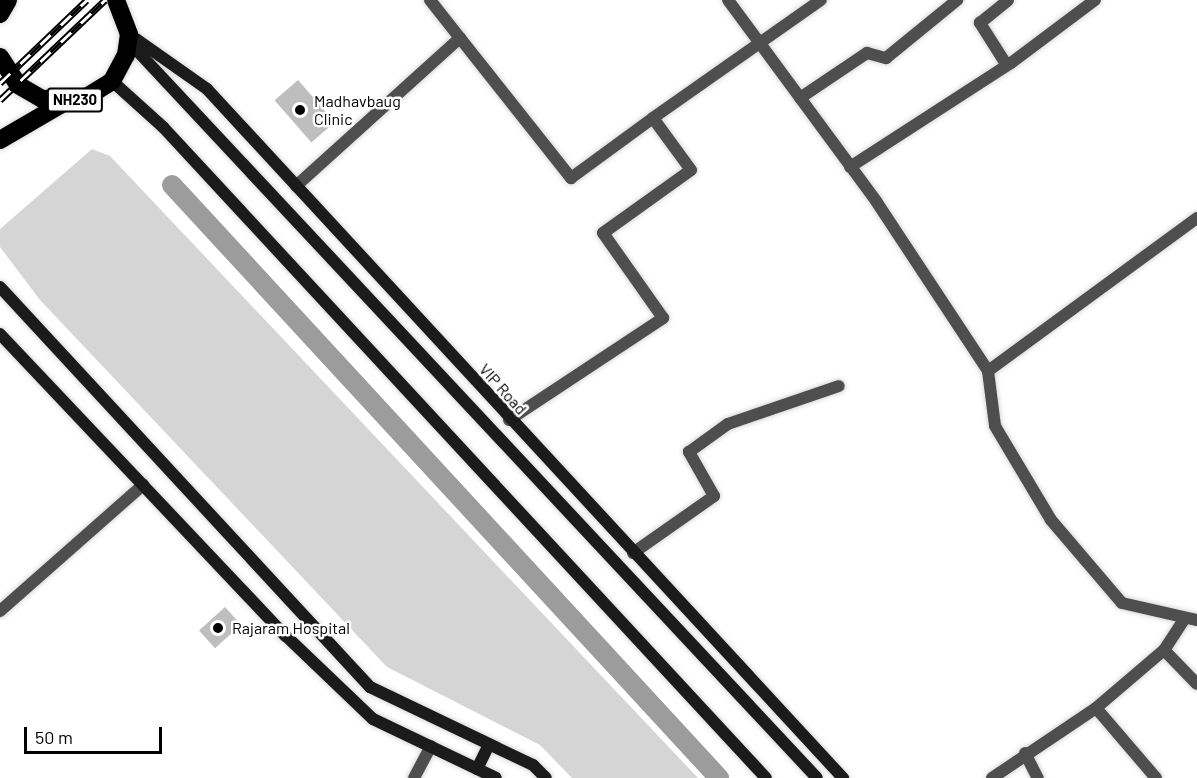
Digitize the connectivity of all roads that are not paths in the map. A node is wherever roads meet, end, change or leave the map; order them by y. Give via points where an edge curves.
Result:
1 (8, 0) edge
2 (116, 0) edge
3 (430, 0) edge
4 (728, 0) edge
5 (821, 0) edge
6 (957, 0) edge
7 (1008, 0) edge
8 (1095, 0) edge
9 (0, 14) edge
10 (129, 38) junction
11 (460, 38) junction
12 (759, 44) junction
13 (0, 57) edge
14 (1006, 64) junction
15 (112, 81) junction
16 (800, 98) junction
17 (65, 102) junction
18 (653, 118) junction
19 (0, 140) edge
20 (850, 167) junction
21 (296, 186) junction
22 (1197, 218) edge
23 (0, 287) edge
24 (0, 334) edge
25 (988, 371) junction
26 (839, 386) dead end
27 (509, 420) junction
28 (143, 485) junction
29 (633, 553) junction
30 (0, 611) edge
31 (1191, 619) edge
32 (698, 622) junction
33 (684, 635) junction
34 (1164, 650) junction
35 (1197, 684) edge
36 (1096, 708) junction
37 (431, 746) junction
38 (489, 746) junction
39 (1025, 753) junction
40 (477, 769) junction
41 (414, 778) edge
42 (496, 778) edge
43 (546, 778) edge
44 (766, 778) edge
45 (817, 778) edge
46 (843, 778) edge
47 (992, 778) edge
48 (1038, 778) edge
49 (1156, 778) edge

1 - 9 highway
2 - 10 highway
3 - 11 street
4 - 12 street
5 - 12 street
6 - 16 street via 886,58 867,53
7 - 14 street via 980,23
8 - 14 street
10 - 15 highway, NH230
10 - 21 street, VIP Road via 207,88
10 - 33 street
11 - 18 street via 571,178
11 - 21 street
12 - 16 street
12 - 18 street
13 - 17 highway, NH230 via 18,84 42,99
14 - 20 street
15 - 17 highway, NH230 via 85,98
15 - 44 street via 162,127
16 - 20 street
17 - 19 highway, NH230
18 - 27 street via 691,170 603,234 663,318
20 - 25 street
21 - 27 street, VIP Road
22 - 25 street
23 - 38 street via 370,687
24 - 28 street
25 - 31 street via 995,426 1051,520 1122,603
26 - 29 street via 728,424 689,452 714,496
27 - 29 street, VIP Road
28 - 30 street
28 - 37 street via 373,719
29 - 32 street, VIP Road
31 - 34 street
32 - 33 street
32 - 46 street, VIP Road
33 - 45 street
34 - 35 street
34 - 36 street
36 - 39 street
36 - 49 street
37 - 40 street
37 - 41 street
38 - 40 street
38 - 43 street via 533,765
39 - 47 street
39 - 48 street
40 - 42 street

